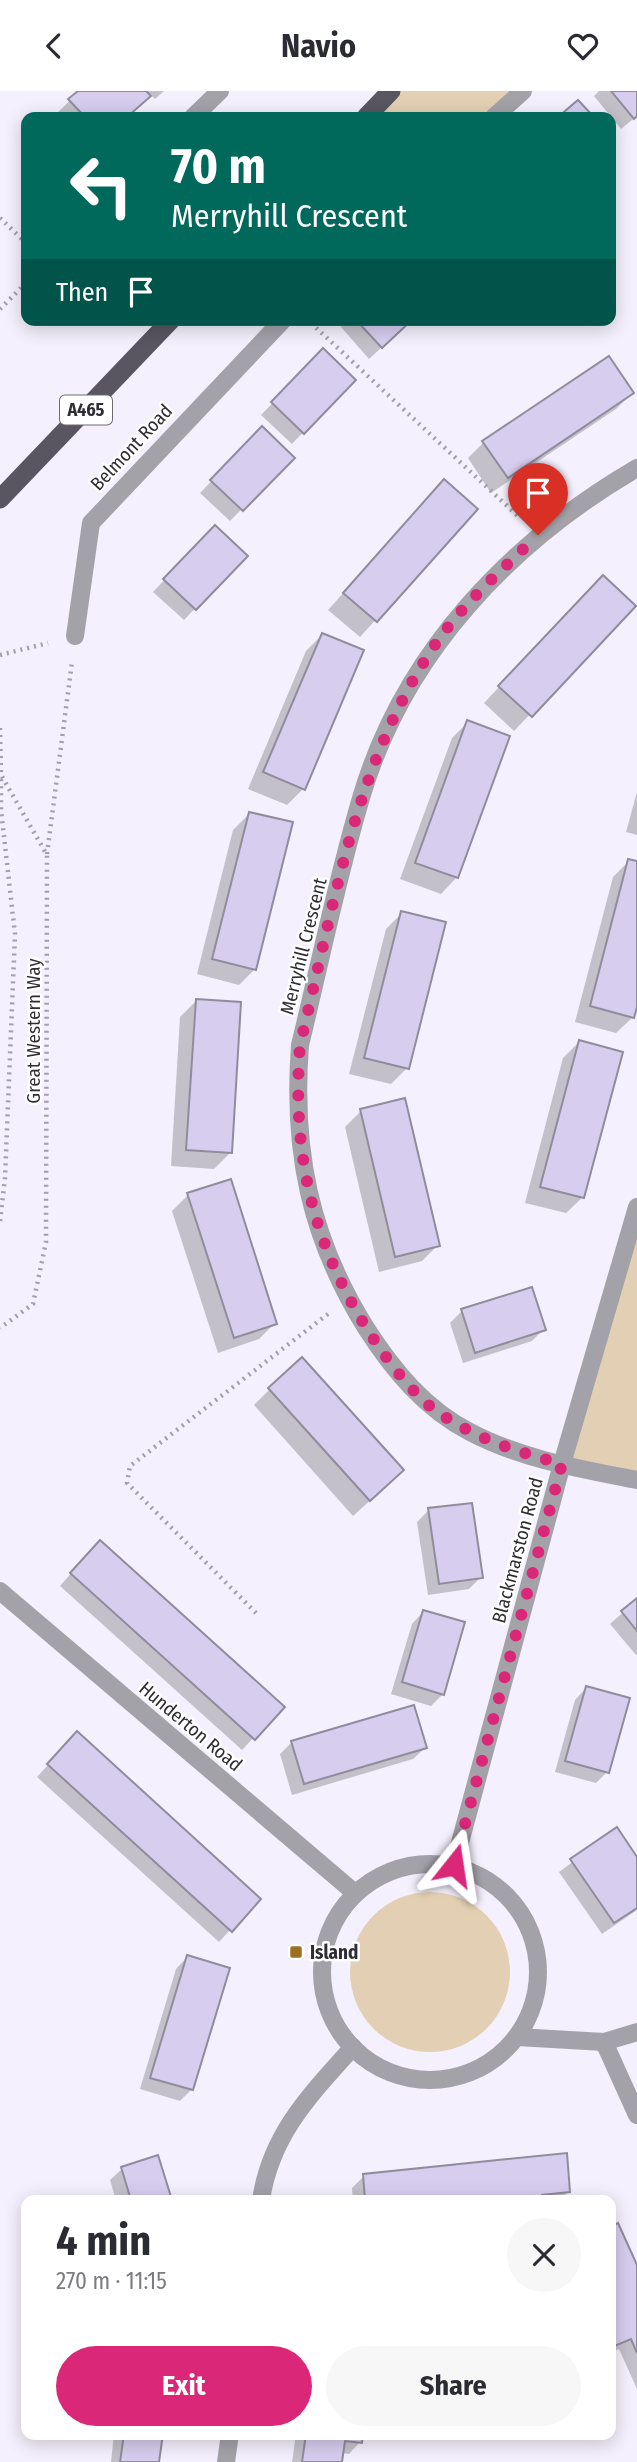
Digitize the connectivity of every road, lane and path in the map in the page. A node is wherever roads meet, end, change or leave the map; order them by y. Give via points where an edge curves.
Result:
1 (220, 91) edge
2 (391, 91) edge
3 (523, 91) edge
4 (198, 112) edge
5 (371, 112) edge
6 (500, 112) edge
7 (0, 218) edge
8 (21, 238) edge
9 (21, 288) edge
10 (0, 309) edge
11 (165, 326) edge
12 (277, 326) edge
13 (315, 326) edge
14 (637, 468) edge
15 (0, 499) edge
16 (538, 535) junction
17 (75, 636) junction
18 (0, 655) edge
19 (0, 728) edge
20 (1, 775) edge
21 (47, 855) junction
22 (637, 1207) edge
23 (0, 1221) edge
24 (348, 1299) junction
25 (0, 1328) edge
26 (562, 1464) junction
27 (637, 1480) edge
28 (0, 1591) edge
29 (256, 1613) dead end
30 (454, 1865) junction
31 (355, 1893) junction
32 (637, 2032) edge
33 (517, 2036) junction
34 (604, 2042) junction
35 (353, 2047) junction
36 (637, 2115) edge
37 (262, 2195) edge
38 (229, 2440) edge
39 (226, 2462) edge

1 - 4 street
2 - 5 highway
3 - 6 street
7 - 8 path
9 - 10 path
11 - 15 highway, A465
12 - 17 street, Belmont Road via 91,523
13 - 16 path
14 - 16 street, Merryhill Crescent
16 - 24 street, Merryhill Crescent via 440,638 386,731 361,797 300,1045 298,1080 302,1161 315,1221
17 - 18 path
17 - 21 path, Great Western Way
19 - 20 path
20 - 21 path
20 - 23 path via 15,934
21 - 25 path, Great Western Way via 46,1242 33,1304
22 - 26 street, Blackmarston Road
24 - 26 street, Merryhill Crescent via 406,1382 431,1406 508,1450
24 - 29 path via 130,1466 127,1483
26 - 27 street, Merryhill Crescent
26 - 30 street, Blackmarston Road
28 - 31 street, Hunderton Road
30 - 31 street via 419,1863 384,1874
30 - 33 street via 489,1880 517,1905 535,1938 540,1977 531,2016
31 - 35 street via 332,1924 321,1960 324,1999 341,2035
32 - 34 street
33 - 34 street
33 - 35 street via 479,2071 442,2081 403,2078 368,2062
34 - 36 street
35 - 37 street via 281,2135
38 - 39 street

